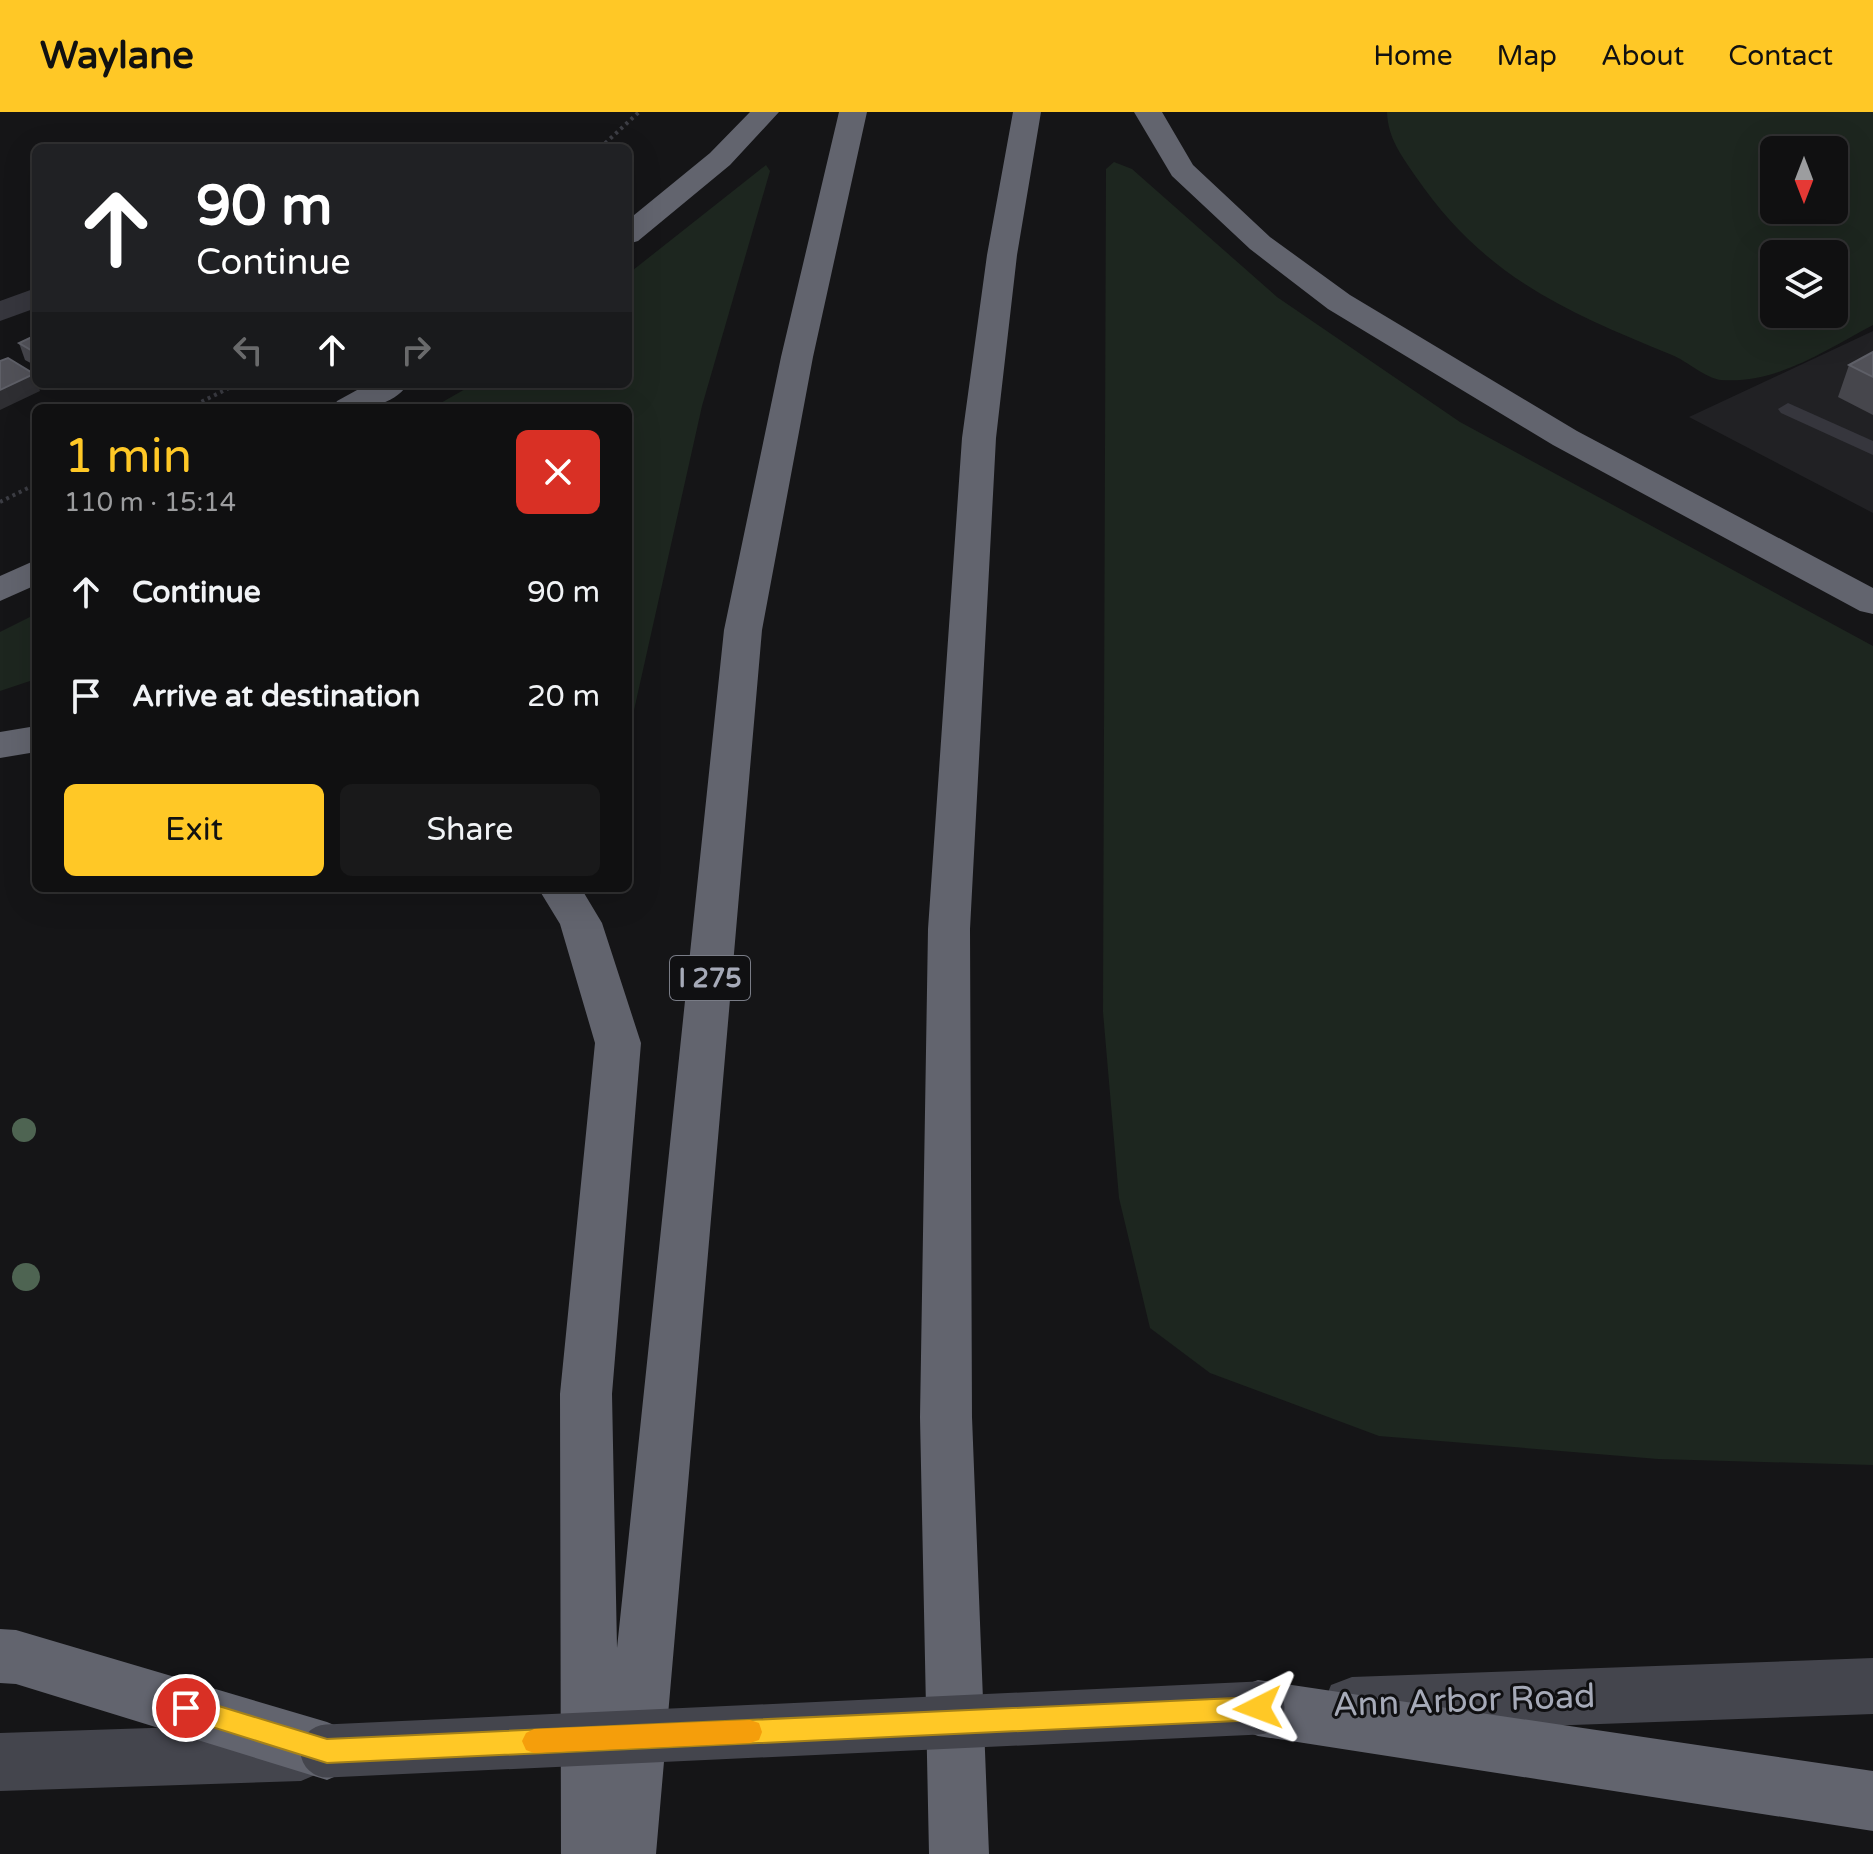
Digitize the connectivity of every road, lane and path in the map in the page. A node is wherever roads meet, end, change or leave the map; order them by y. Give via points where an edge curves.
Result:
1 (639, 112) edge
2 (765, 112) edge
3 (853, 112) edge
4 (1027, 112) edge
5 (1148, 112) edge
6 (604, 144) edge
7 (632, 232) edge
8 (32, 299) edge
9 (0, 312) edge
10 (229, 388) edge
11 (385, 388) edge
12 (197, 404) edge
13 (356, 404) edge
14 (1788, 409) dead end
15 (1873, 449) edge
16 (32, 486) edge
17 (0, 502) edge
18 (32, 573) edge
19 (0, 590) edge
20 (1873, 603) edge
21 (32, 740) edge
22 (0, 745) edge
23 (562, 892) edge
24 (0, 1656) edge
25 (1873, 1686) edge
26 (1258, 1708) junction
27 (327, 1751) junction
28 (0, 1762) edge
29 (1873, 1801) edge
30 (591, 1854) edge
31 (626, 1854) edge
32 (959, 1854) edge

1 - 6 path
2 - 7 highway via 720,159
3 - 31 highway, I 275 via 743,630
4 - 32 highway via 979,438 949,929 946,1417
5 - 20 highway via 1182,170 1260,243 1339,302 1565,438
8 - 9 street
10 - 12 path
11 - 13 highway
14 - 15 lane
16 - 17 path
18 - 19 highway
21 - 22 highway
23 - 30 highway via 581,923 618,1043 586,1394
24 - 27 highway
25 - 26 main road, Ann Arbor Road
26 - 27 main road, Ann Arbor Road, bridge
26 - 29 highway
27 - 28 main road, Ann Arbor Road

